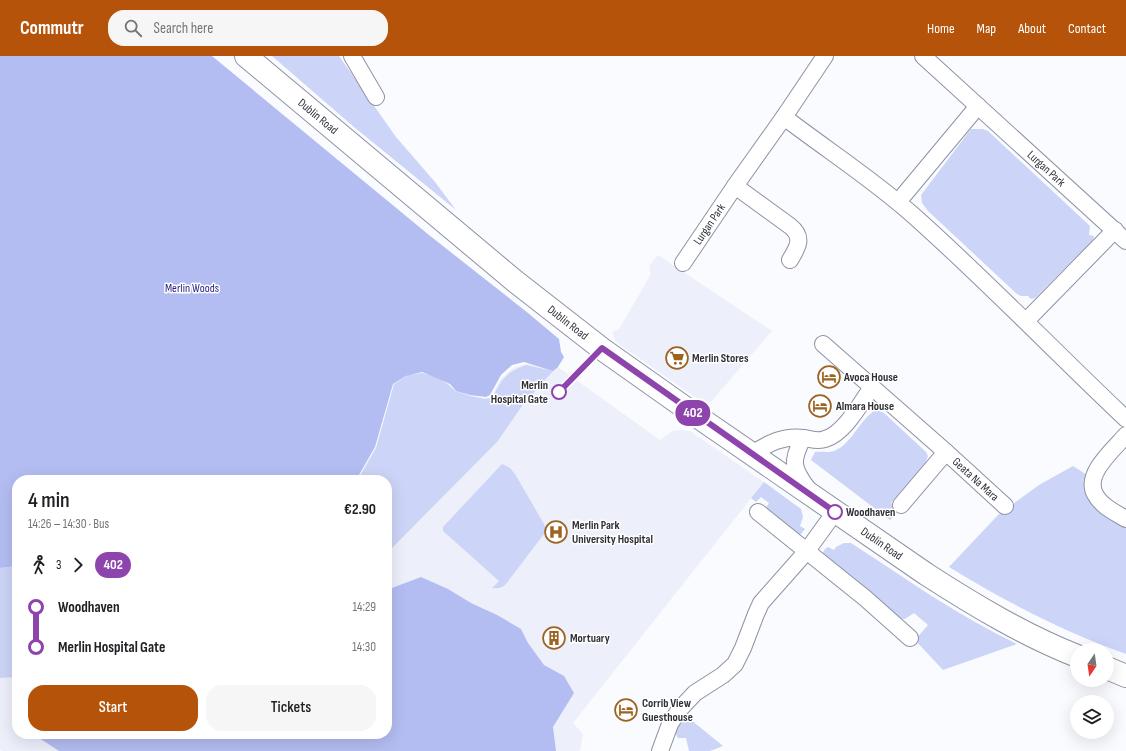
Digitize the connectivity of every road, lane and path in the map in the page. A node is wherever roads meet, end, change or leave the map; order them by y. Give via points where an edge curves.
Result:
1 (246, 56) edge
2 (352, 56) edge
3 (825, 56) edge
4 (923, 56) edge
5 (376, 97) dead end
6 (978, 106) junction
7 (784, 117) junction
8 (735, 186) junction
9 (898, 202) junction
10 (1120, 236) edge
11 (790, 260) dead end
12 (683, 263) dead end
13 (1026, 321) junction
14 (823, 344) dead end
15 (872, 387) junction
16 (1126, 419) edge
17 (1126, 435) edge
18 (803, 438) junction
19 (946, 452) junction
20 (752, 454) junction
21 (815, 498) junction
22 (901, 505) dead end
23 (1005, 506) dead end
24 (758, 512) dead end
25 (835, 512) junction
26 (1126, 519) edge
27 (806, 552) junction
28 (910, 638) dead end
29 (1070, 653) edge
30 (1114, 671) edge
31 (1126, 676) edge
32 (660, 751) edge

1 - 20 main road, Dublin Road via 516,282 602,348
2 - 5 street
3 - 7 street, Lurgan Park
4 - 6 street, Lurgan Park
6 - 9 street
6 - 10 street, Lurgan Park
7 - 8 street, Lurgan Park
7 - 9 street
8 - 11 street via 798,233 797,246
8 - 12 street, Lurgan Park
9 - 13 street
10 - 13 street, Lurgan Park
13 - 16 street
14 - 15 street, Geata Na Mara
15 - 18 street via 846,424 835,434 817,440
15 - 19 street, Geata Na Mara
17 - 26 street via 1097,469 1093,485 1098,499
18 - 20 street via 784,438
18 - 21 street via 795,452 795,465 800,478
19 - 22 street, Geata Na Mara
19 - 23 street, Geata Na Mara
20 - 21 main road, Dublin Road
21 - 25 main road, Dublin Road
24 - 27 street
25 - 27 street
25 - 29 main road, Dublin Road via 956,593 1024,632
27 - 28 street via 865,598
27 - 32 street via 761,603 731,668 695,693 679,710 670,724
30 - 31 main road

